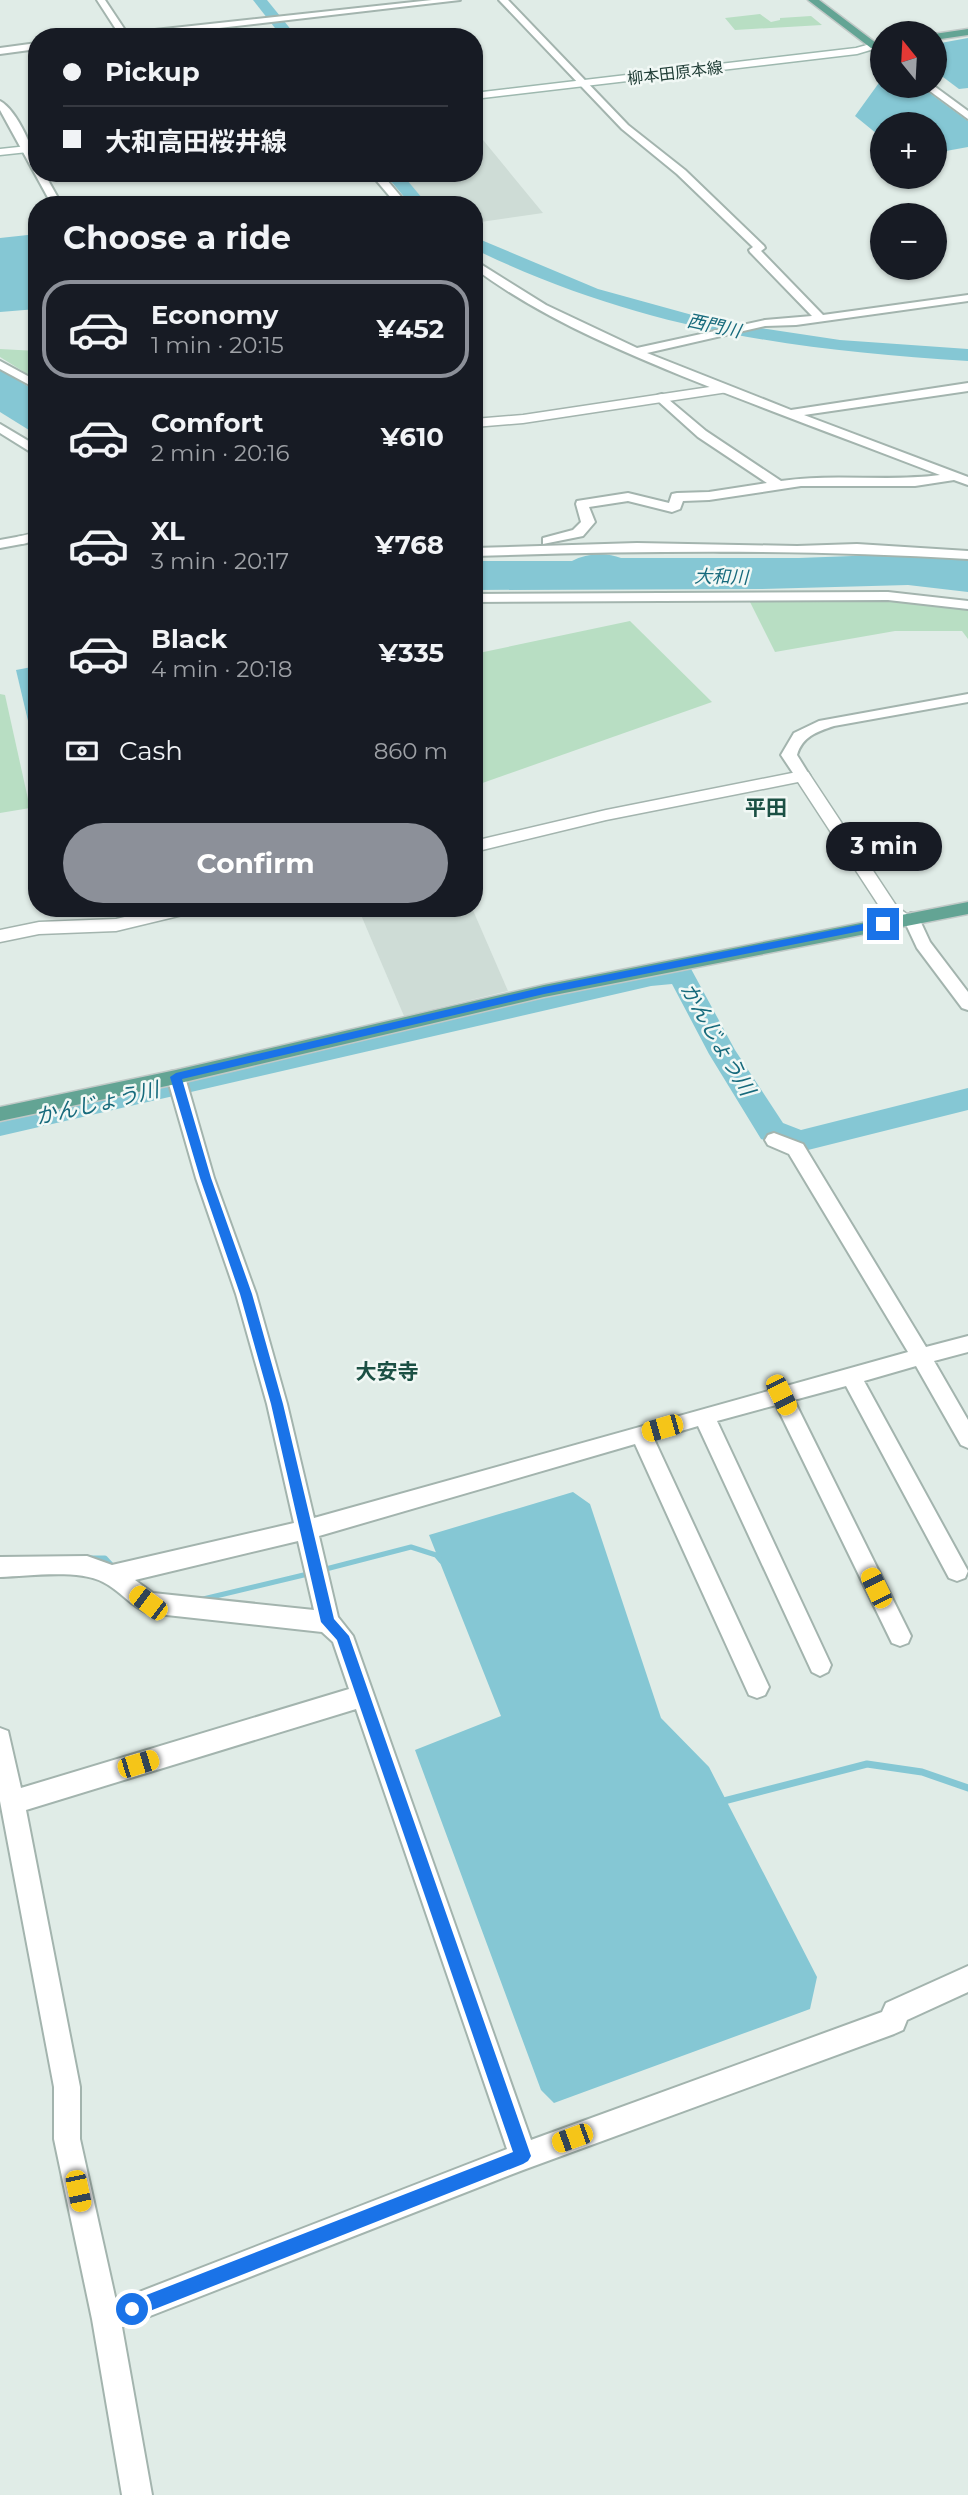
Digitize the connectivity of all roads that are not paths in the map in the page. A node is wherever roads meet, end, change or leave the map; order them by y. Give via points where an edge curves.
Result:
1 (101, 0) edge
2 (456, 0) edge
3 (503, 0) edge
4 (813, 0) edge
5 (120, 28) edge
6 (200, 28) edge
7 (968, 32) edge
8 (947, 35) edge
9 (870, 41) edge
10 (28, 47) edge
11 (870, 49) edge
12 (0, 51) edge
13 (584, 83) junction
14 (483, 95) edge
15 (944, 98) edge
16 (0, 104) edge
17 (968, 116) edge
18 (28, 144) edge
19 (28, 149) edge
20 (0, 152) edge
21 (383, 182) edge
22 (395, 196) edge
23 (483, 270) edge
24 (968, 298) edge
25 (820, 318) junction
26 (636, 352) junction
27 (0, 364) edge
28 (28, 381) edge
29 (968, 387) edge
30 (723, 388) junction
31 (662, 398) junction
32 (793, 414) junction
33 (483, 422) edge
34 (0, 428) edge
35 (28, 446) edge
36 (962, 479) edge
37 (778, 485) junction
38 (28, 538) edge
39 (0, 544) edge
40 (513, 550) junction
41 (483, 552) edge
42 (968, 555) edge
43 (483, 598) edge
44 (968, 605) edge
45 (968, 698) edge
46 (802, 776) junction
47 (483, 845) edge
48 (968, 908) edge
49 (150, 917) edge
50 (908, 919) junction
51 (0, 936) edge
52 (968, 1003) edge
53 (178, 1083) junction
54 (0, 1114) edge
55 (774, 1140) dead end
56 (968, 1344) edge
57 (920, 1359) junction
58 (851, 1375) junction
59 (781, 1395) junction
60 (704, 1416) junction
61 (641, 1434) junction
62 (968, 1439) edge
63 (305, 1530) junction
64 (0, 1567) edge
65 (957, 1572) dead end
66 (112, 1576) junction
67 (328, 1622) junction
68 (900, 1636) dead end
69 (820, 1665) dead end
70 (757, 1687) dead end
71 (362, 1696) junction
72 (0, 1739) edge
73 (14, 1802) junction
74 (968, 1979) edge
75 (523, 2156) junction
76 (106, 2319) junction
77 (136, 2495) edge

1 - 5 street
2 - 6 street
3 - 13 street
4 - 9 main road
7 - 8 main road
10 - 12 street
11 - 13 street, 柳本田原本線
13 - 14 street, 柳本田原本線
13 - 25 street via 633,134 732,219 760,248 754,250
15 - 17 street
16 - 18 street
19 - 20 street
21 - 22 street
23 - 26 street via 509,289
24 - 25 street
25 - 26 street via 743,328
26 - 30 street
27 - 28 street
29 - 32 street
30 - 31 street
30 - 32 street
31 - 33 street
31 - 37 street via 702,434
32 - 36 street
34 - 35 street
36 - 37 street
37 - 40 street via 677,497 672,508 628,498 582,504 588,522 578,533
38 - 39 street
40 - 41 street
40 - 42 street via 857,548
43 - 44 street via 888,596
45 - 46 street via 813,728 798,736 789,755
46 - 47 street
46 - 50 street via 891,911
48 - 50 main road
49 - 51 street via 116,925 39,928
50 - 52 street
50 - 53 main road via 544,990
53 - 54 main road
53 - 63 street via 246,1294
55 - 57 street via 796,1149
56 - 57 street
57 - 58 street
57 - 62 street
58 - 59 street
58 - 65 street
59 - 60 street
59 - 68 street
60 - 61 street
60 - 69 street
61 - 63 street
61 - 70 street
63 - 66 street
63 - 67 street
64 - 66 street via 87,1566
66 - 67 street via 148,1603
67 - 71 street via 342,1636
71 - 73 street
71 - 75 street
72 - 73 street
73 - 76 street via 67,2087 68,2139
74 - 75 street via 895,2012 894,2021
75 - 76 street
76 - 77 street

